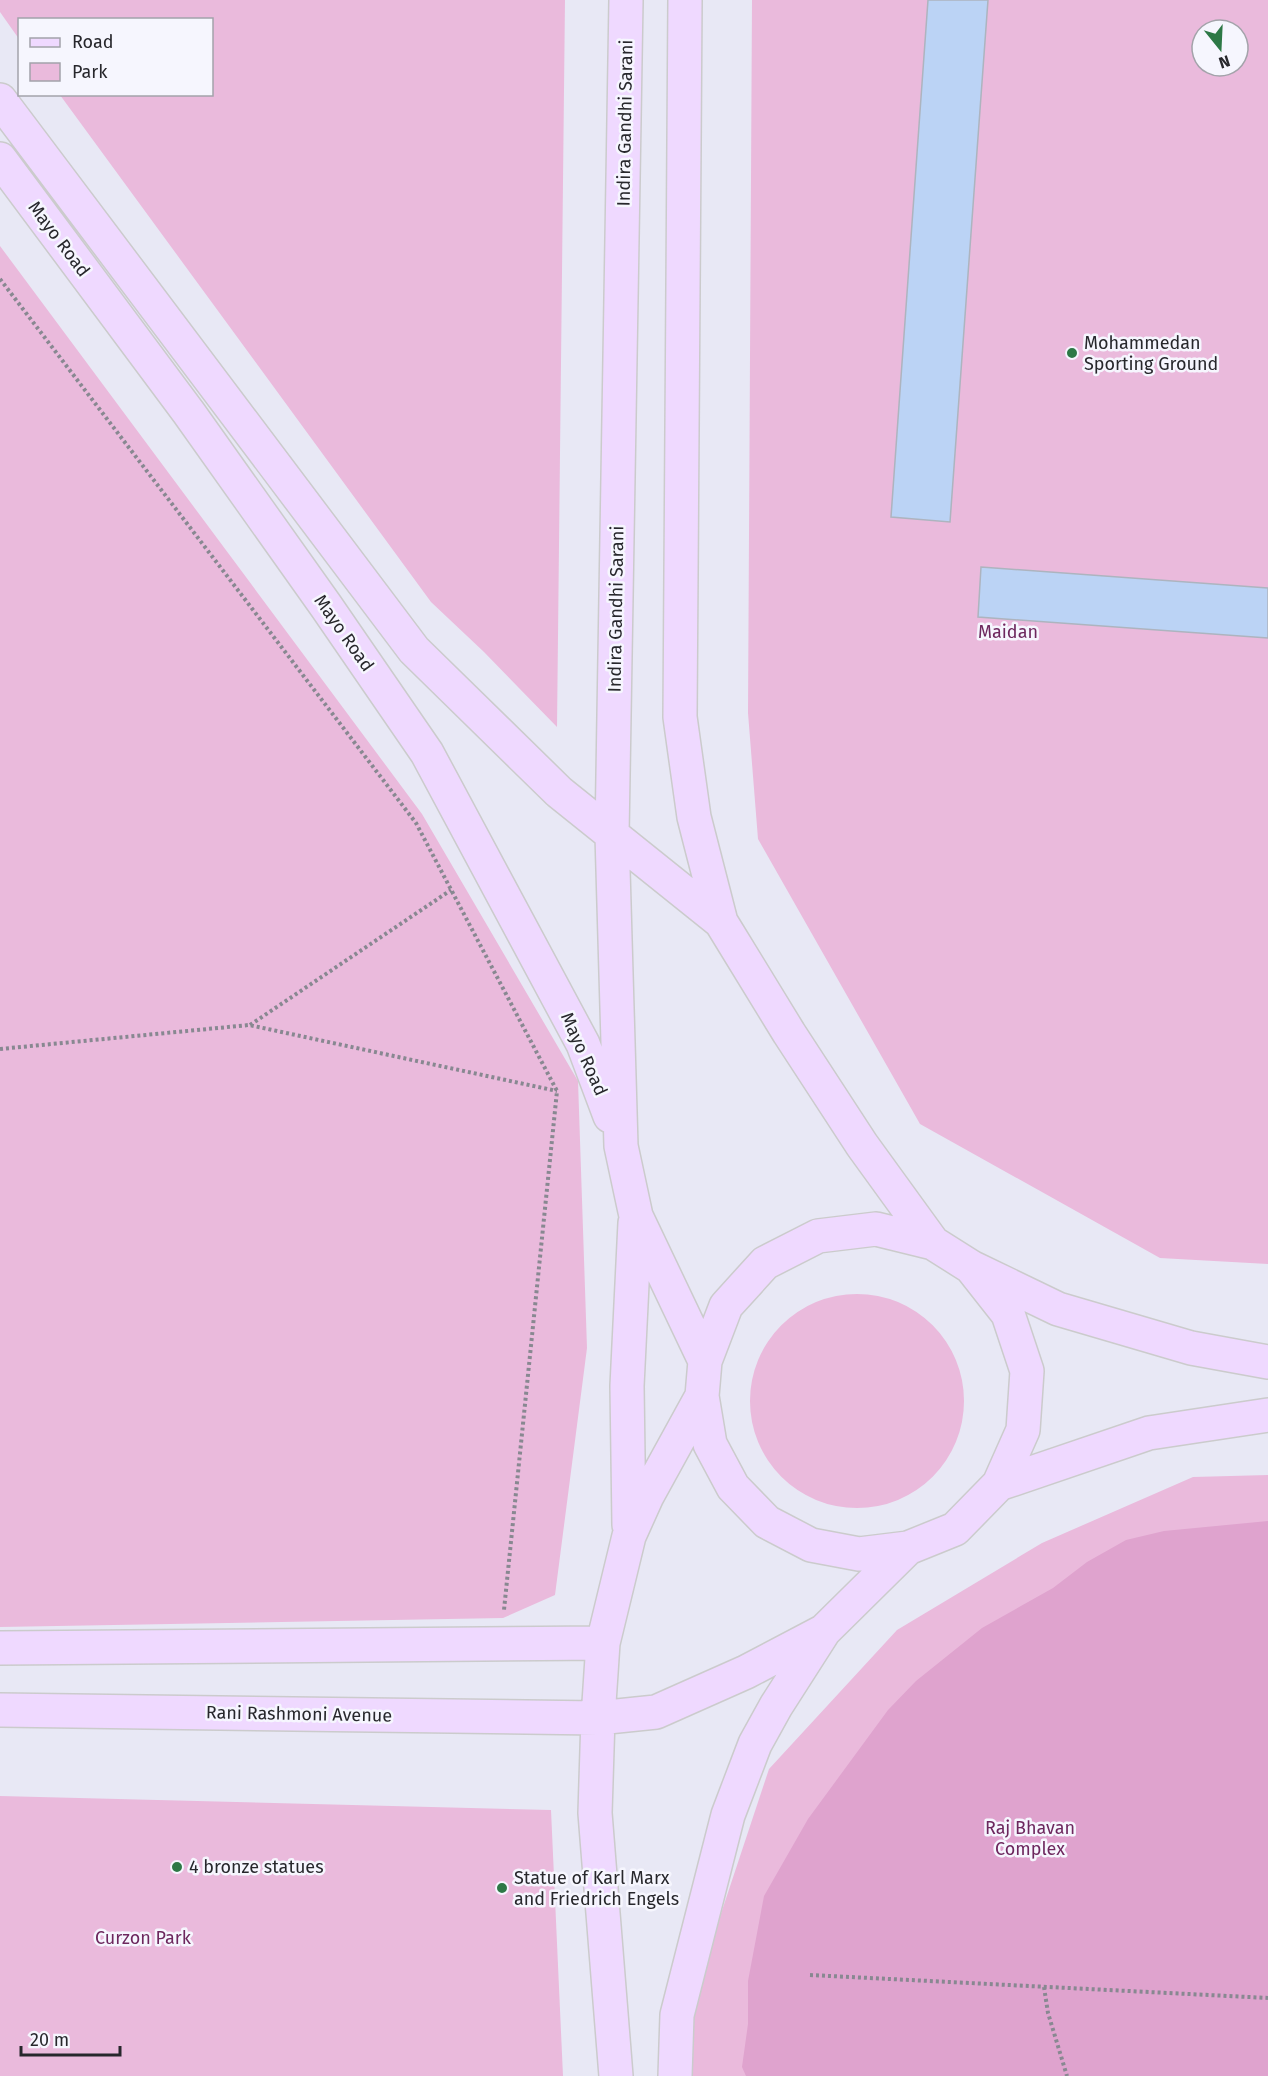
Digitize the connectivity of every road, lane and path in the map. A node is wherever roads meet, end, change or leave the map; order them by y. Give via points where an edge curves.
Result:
1 (626, 0) edge
2 (685, 0) edge
3 (0, 100) edge
4 (0, 159) edge
5 (0, 279) edge
6 (612, 835) junction
7 (451, 890) junction
8 (722, 922) junction
9 (249, 1025) junction
10 (0, 1049) edge
11 (557, 1091) junction
12 (621, 1146) junction
13 (636, 1216) junction
14 (933, 1243) junction
15 (971, 1267) junction
16 (705, 1361) junction
17 (1268, 1362) edge
18 (702, 1396) junction
19 (1268, 1415) edge
20 (999, 1484) junction
21 (629, 1536) junction
22 (908, 1548) junction
23 (503, 1618) dead end
24 (825, 1630) junction
25 (603, 1643) junction
26 (0, 1648) edge
27 (0, 1710) edge
28 (598, 1718) junction
29 (810, 1975) dead end
30 (1044, 1987) junction
31 (1268, 1998) edge
32 (616, 2076) edge
33 (675, 2076) edge
34 (1066, 2076) edge

1 - 6 main road, Indira Gandhi Sarani
2 - 8 main road via 680,717 694,817
3 - 6 main road, Mayo Road via 414,650 560,792
4 - 12 main road, Mayo Road via 196,423 427,753 584,1044
5 - 7 path via 416,823
6 - 8 main road, Mayo Road
6 - 12 main road, Indira Gandhi Sarani
7 - 9 path
7 - 11 path
8 - 14 main road via 862,1145
9 - 10 path
9 - 11 path
11 - 23 path
12 - 13 main road, Indira Gandhi Sarani
13 - 16 main road
13 - 21 main road via 627,1386
14 - 15 main road
14 - 16 main road via 876,1229 818,1236 765,1263 726,1306
15 - 17 main road via 1058,1309 1191,1348
15 - 20 main road via 1008,1314 1027,1371 1023,1430
16 - 18 main road
18 - 21 main road via 646,1496
18 - 22 main road via 710,1444 733,1487 767,1522 811,1545 859,1554
19 - 20 main road via 1149,1433
20 - 22 main road via 955,1529
21 - 25 main road
22 - 24 main road
24 - 28 main road, Rani Rashmoni Avenue via 746,1672 656,1712
24 - 33 main road via 754,1744 728,1815 677,2016
25 - 26 main road
25 - 28 main road
27 - 28 main road, Rani Rashmoni Avenue
28 - 32 main road via 595,1813
29 - 30 path
30 - 31 path
30 - 34 path

